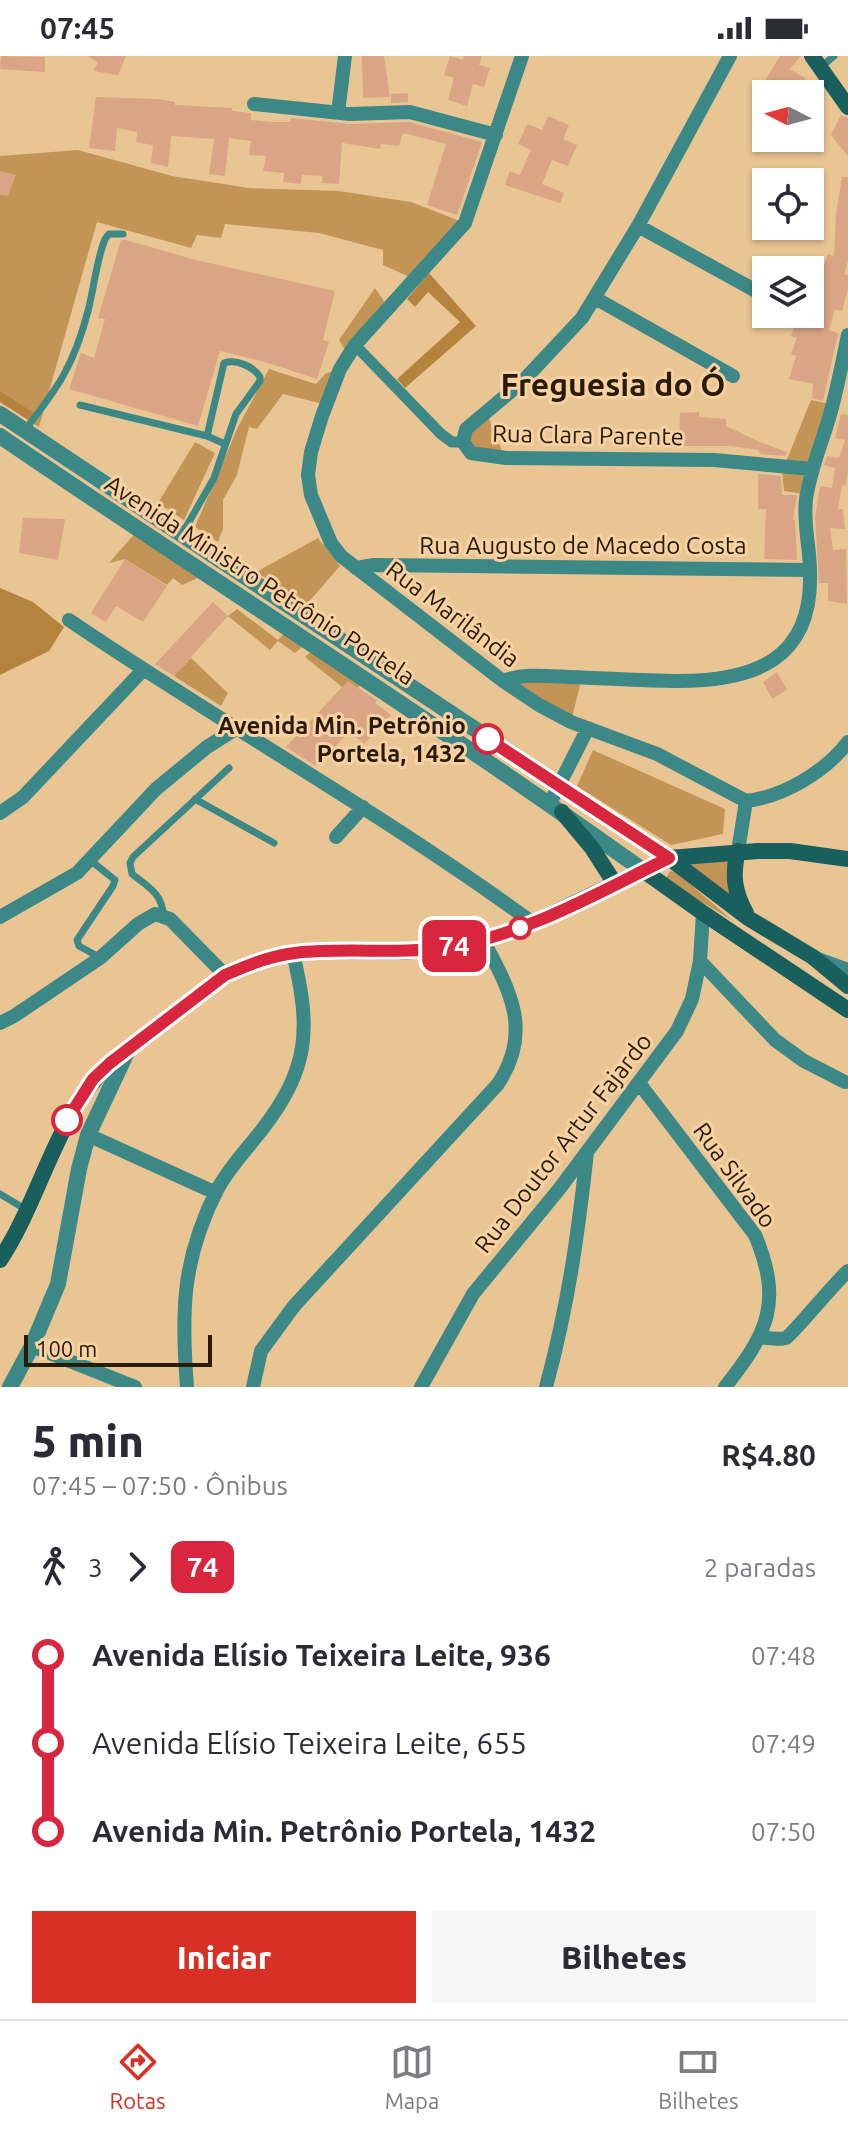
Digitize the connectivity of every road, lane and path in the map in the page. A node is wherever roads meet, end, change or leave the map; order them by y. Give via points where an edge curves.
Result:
1 (345, 56) edge
2 (522, 56) edge
3 (730, 56) edge
4 (823, 60) edge
5 (254, 104) dead end
6 (848, 107) edge
7 (338, 113) junction
8 (496, 135) junction
9 (638, 226) junction
10 (123, 234) dead end
11 (752, 289) edge
12 (595, 298) junction
13 (848, 335) edge
14 (355, 345) junction
15 (733, 376) dead end
16 (80, 405) dead end
17 (0, 414) edge
18 (25, 430) junction
19 (0, 436) edge
20 (207, 436) junction
21 (463, 442) junction
22 (225, 444) junction
23 (16, 447) junction
24 (812, 469) junction
25 (182, 535) junction
26 (171, 552) junction
27 (356, 568) junction
28 (810, 570) junction
29 (69, 620) dead end
30 (143, 670) junction
31 (503, 681) junction
32 (237, 728) junction
33 (588, 728) junction
34 (848, 742) edge
35 (229, 768) dead end
36 (559, 787) junction
37 (195, 799) junction
38 (746, 801) junction
39 (3, 807) edge
40 (363, 807) junction
41 (556, 807) junction
42 (336, 837) dead end
43 (274, 843) dead end
44 (738, 851) junction
45 (669, 858) junction
46 (848, 859) edge
47 (90, 860) junction
48 (644, 871) junction
49 (615, 884) junction
50 (703, 913) junction
51 (0, 917) edge
52 (166, 917) junction
53 (748, 918) junction
54 (533, 923) junction
55 (483, 940) junction
56 (293, 953) junction
57 (813, 957) junction
58 (100, 958) junction
59 (700, 961) junction
60 (848, 970) edge
61 (225, 975) junction
62 (848, 986) edge
63 (848, 1010) edge
64 (0, 1023) edge
65 (128, 1050) junction
66 (639, 1083) junction
67 (847, 1083) edge
68 (88, 1135) junction
69 (587, 1152) junction
70 (216, 1193) junction
71 (0, 1194) edge
72 (27, 1211) junction
73 (0, 1260) edge
74 (848, 1271) edge
75 (760, 1337) junction
76 (32, 1346) junction
77 (10, 1387) edge
78 (135, 1387) edge
79 (187, 1387) edge
80 (253, 1387) edge
81 (421, 1387) edge
82 (546, 1387) edge
83 (725, 1387) edge

1 - 7 street
2 - 8 street, Rua Marilândia
3 - 9 street, Rua Clara Parente
4 - 6 main road
5 - 7 street
7 - 8 street via 410,112
8 - 14 street, Rua Marilândia via 465,223
9 - 11 street
9 - 12 street, Rua Clara Parente
10 - 18 lane via 105,239 72,361
12 - 15 street
12 - 21 street, Rua Clara Parente via 563,341 466,429
13 - 24 street
14 - 21 street via 441,434
14 - 27 street, Rua Marilândia via 322,416 308,475 331,543
16 - 20 lane
17 - 18 street, Avenida Ministro Petrônio Portela
18 - 23 lane
18 - 25 street, Avenida Ministro Petrônio Portela
19 - 23 street, Avenida Ministro Petrônio Portela
20 - 22 lane
20 - 22 lane via 221,367 238,362 255,370 260,381 236,414
21 - 24 street, Rua Clara Parente via 471,453 506,458 672,458
22 - 25 lane via 214,478
23 - 26 street, Avenida Ministro Petrônio Portela
24 - 28 street via 805,523
25 - 26 lane
25 - 36 street, Avenida Ministro Petrônio Portela
26 - 41 street, Avenida Ministro Petrônio Portela
27 - 28 street, Rua Augusto de Macedo Costa
27 - 31 street, Rua Marilândia
28 - 31 street via 797,635 783,652 748,674 679,681 529,675
29 - 30 street
30 - 32 street
30 - 39 street via 23,797
31 - 33 street, Rua Marilândia via 558,716
32 - 40 street
32 - 47 street via 156,789
33 - 36 street
33 - 38 street, Rua Marilândia via 657,754
34 - 38 street via 797,783 765,799
35 - 37 lane
36 - 41 street
36 - 45 street, Avenida Ministro Petrônio Portela
37 - 43 lane
37 - 52 lane via 130,863 132,874 162,901
38 - 44 street
40 - 42 street
40 - 54 street
41 - 48 street, Avenida Ministro Petrônio Portela
41 - 49 main road
44 - 45 main road
44 - 46 main road
44 - 53 main road via 735,891
45 - 48 main road
45 - 53 main road, Avenida Ministro Petrônio Portela
47 - 51 street via 54,889
47 - 58 lane via 115,880 77,940
48 - 49 main road
48 - 50 main road, Avenida Ministro Petrônio Portela
49 - 54 main road
50 - 59 street, Rua Doutor Artur Fajardo
50 - 63 main road, Avenida Ministro Petrônio Portela
52 - 58 street via 150,916
52 - 61 street
53 - 57 main road, Avenida Ministro Petrônio Portela
54 - 55 main road
55 - 56 main road via 404,952
55 - 80 street via 502,975 517,1022 508,1068 294,1306 261,1351
56 - 61 main road
56 - 70 street via 304,1031 297,1075
57 - 60 street, Avenida Ministro Petrônio Portela
57 - 62 main road, Avenida Ministro Petrônio Portela
58 - 64 street
59 - 66 street, Rua Doutor Artur Fajardo via 685,1017
59 - 67 street via 775,1040
61 - 65 main road
65 - 68 street
65 - 72 main road via 84,1092
66 - 69 street, Rua Doutor Artur Fajardo
66 - 75 street, Rua Silvado via 755,1235 770,1286
68 - 70 street
68 - 76 street via 58,1284
69 - 81 street, Rua Doutor Artur Fajardo via 473,1294
69 - 82 street via 575,1260
70 - 79 street via 199,1232 184,1293
71 - 72 lane
72 - 73 main road
74 - 75 street via 792,1335
75 - 83 street, Rua Silvado
76 - 77 street
76 - 78 street

